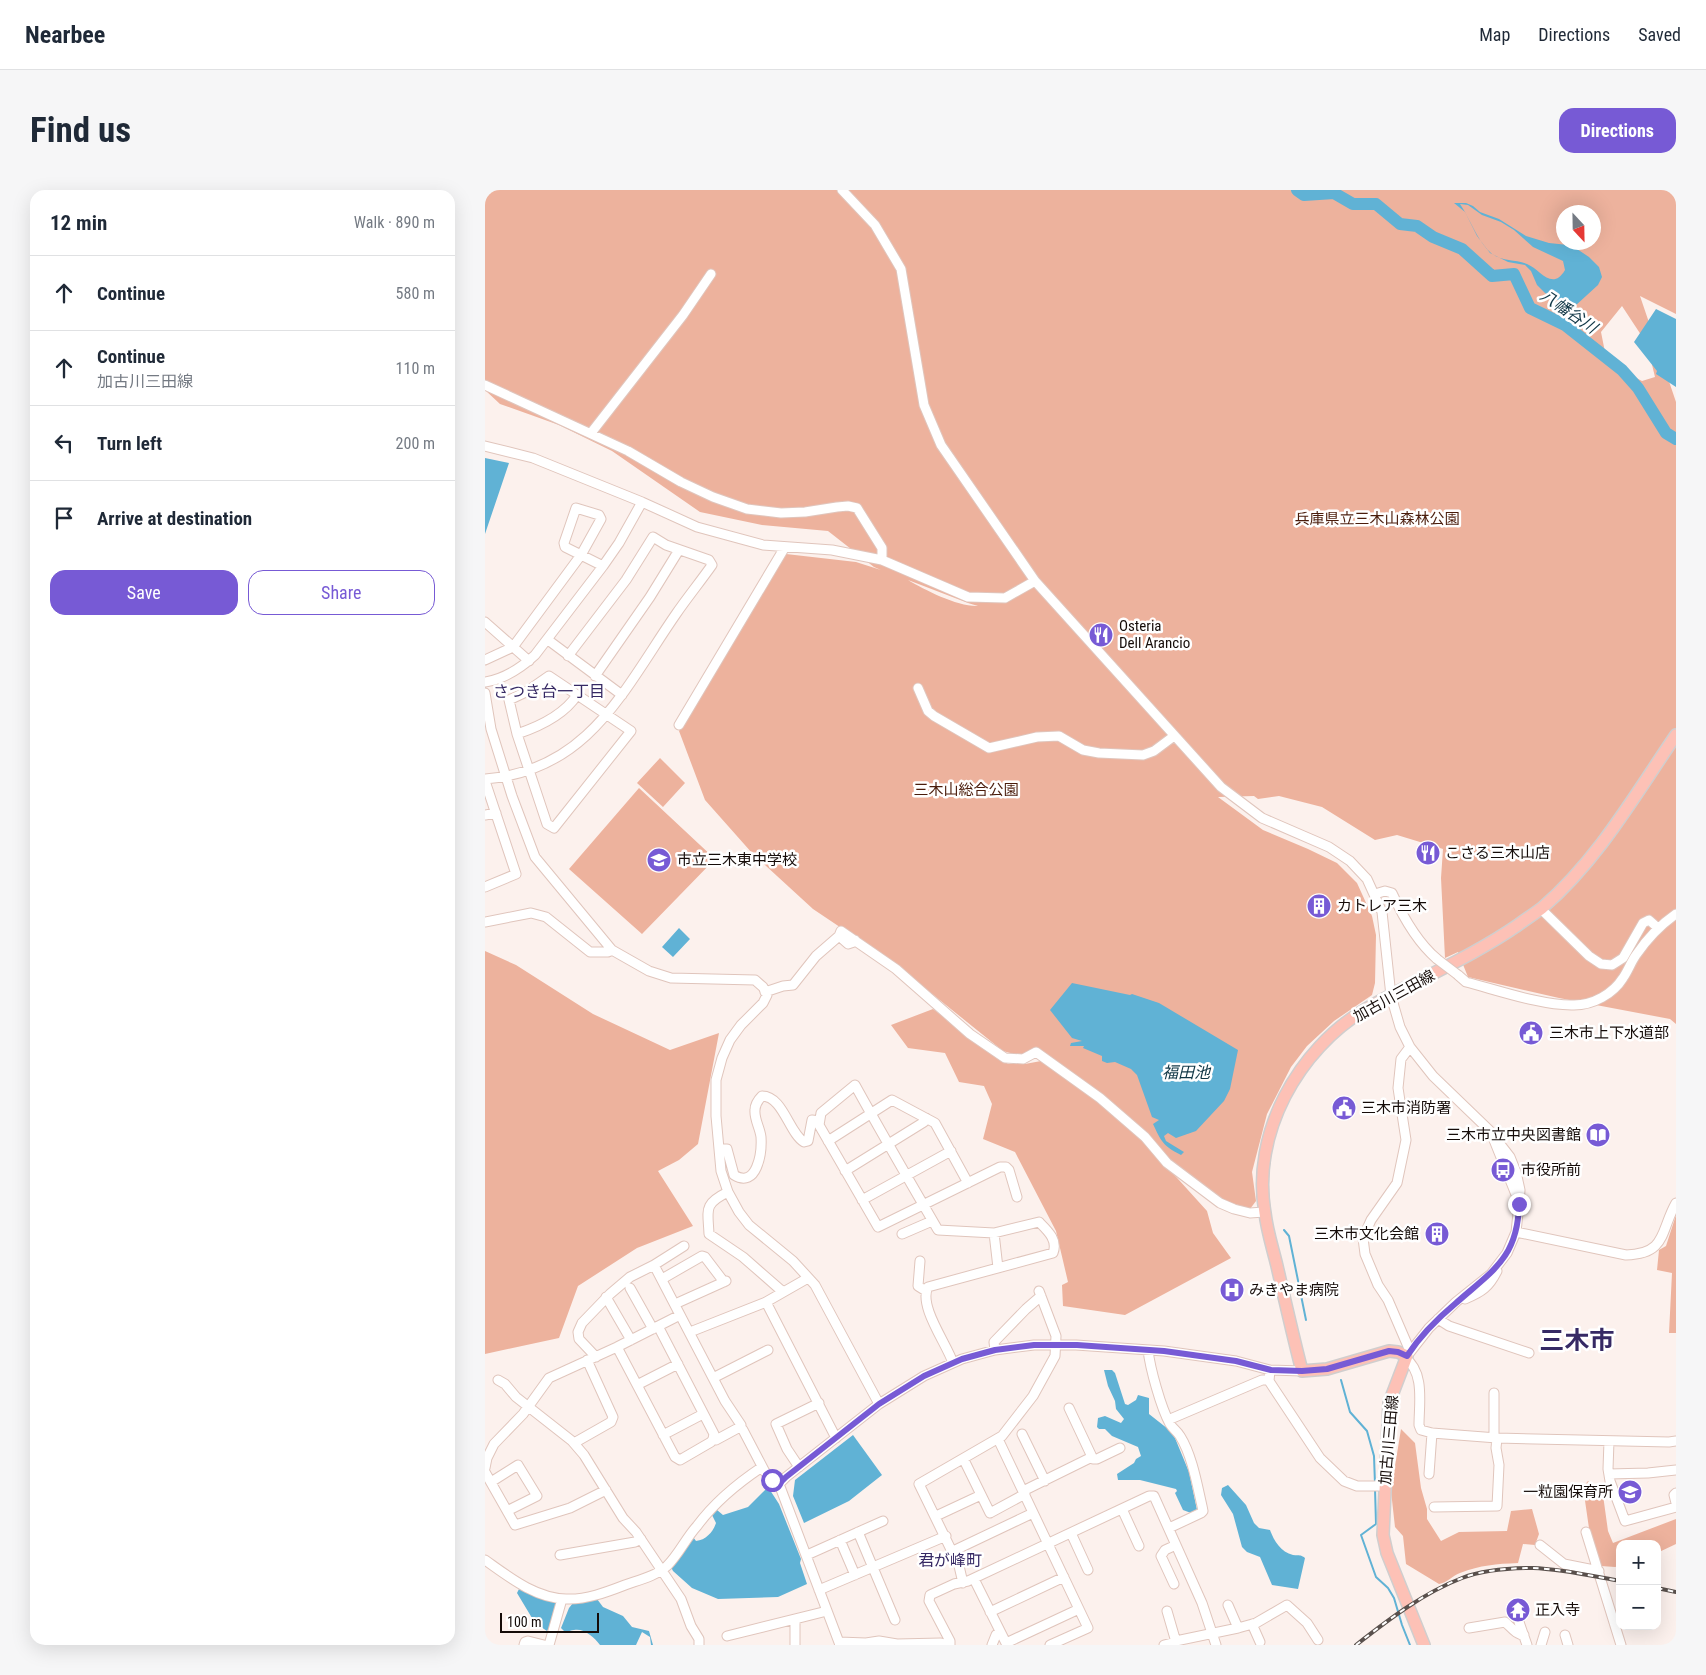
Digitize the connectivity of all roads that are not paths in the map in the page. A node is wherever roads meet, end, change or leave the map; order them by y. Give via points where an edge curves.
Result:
1 (842, 190) edge
2 (711, 274) dead end
3 (485, 384) edge
4 (591, 433) junction
5 (485, 446) edge
6 (643, 502) junction
7 (785, 547) junction
8 (679, 550) junction
9 (581, 555) junction
10 (882, 560) junction
11 (603, 566) junction
12 (1035, 581) junction
13 (485, 622) edge
14 (548, 640) junction
15 (513, 647) junction
16 (568, 656) junction
17 (485, 660) edge
18 (529, 661) junction
19 (595, 676) junction
20 (485, 682) edge
21 (917, 688) dead end
22 (485, 693) edge
23 (577, 695) junction
24 (622, 695) junction
25 (608, 714) junction
26 (679, 725) dead end
27 (517, 734) junction
28 (1676, 734) edge
29 (1173, 736) junction
30 (528, 770) junction
31 (506, 777) junction
32 (485, 780) edge
33 (496, 813) junction
34 (485, 815) edge
35 (485, 887) edge
36 (1375, 894) junction
37 (1541, 909) junction
38 (1676, 914) edge
39 (485, 922) edge
40 (1658, 928) junction
41 (612, 950) junction
42 (765, 992) junction
43 (1391, 996) junction
44 (1409, 1047) junction
45 (871, 1113) junction
46 (926, 1118) junction
47 (819, 1121) junction
48 (828, 1141) junction
49 (889, 1144) junction
50 (719, 1149) junction
51 (951, 1151) junction
52 (845, 1171) junction
53 (906, 1175) junction
54 (968, 1183) junction
55 (727, 1192) junction
56 (1017, 1197) dead end
57 (862, 1200) junction
58 (1676, 1203) edge
59 (923, 1205) junction
60 (1264, 1212) junction
61 (932, 1221) junction
62 (1516, 1232) junction
63 (994, 1233) junction
64 (903, 1234) dead end
65 (684, 1246) dead end
66 (920, 1261) dead end
67 (654, 1266) junction
68 (998, 1268) junction
69 (809, 1278) junction
70 (662, 1279) junction
71 (630, 1288) dead end
72 (926, 1291) junction
73 (783, 1292) junction
74 (606, 1298) junction
75 (766, 1302) junction
76 (675, 1304) junction
77 (681, 1315) junction
78 (1438, 1319) junction
79 (655, 1327) junction
80 (690, 1332) junction
81 (631, 1340) junction
82 (1055, 1345) junction
83 (617, 1347) junction
84 (768, 1350) dead end
85 (995, 1350) junction
86 (1148, 1350) junction
87 (1529, 1353) dead end
88 (1407, 1355) junction
89 (591, 1358) junction
90 (953, 1363) junction
91 (678, 1364) junction
92 (1271, 1370) junction
93 (1302, 1371) junction
94 (713, 1378) junction
95 (498, 1380) dead end
96 (1269, 1380) junction
97 (637, 1385) junction
98 (1494, 1393) dead end
99 (819, 1403) junction
100 (879, 1404) junction
101 (528, 1406) junction
102 (1069, 1408) dead end
103 (703, 1414) junction
104 (1168, 1420) junction
105 (740, 1427) junction
106 (1432, 1433) junction
107 (663, 1434) junction
108 (1023, 1434) dead end
109 (836, 1438) junction
110 (1496, 1438) junction
111 (713, 1439) junction
112 (998, 1439) junction
113 (1609, 1441) junction
114 (1676, 1441) edge
115 (574, 1443) junction
116 (1120, 1448) dead end
117 (1092, 1457) junction
118 (964, 1460) junction
119 (762, 1467) junction
120 (799, 1467) junction
121 (485, 1470) edge
122 (1676, 1470) edge
123 (1429, 1474) dead end
124 (1609, 1474) junction
125 (1045, 1481) junction
126 (491, 1482) junction
127 (779, 1484) junction
128 (1384, 1486) junction
129 (606, 1490) junction
130 (1024, 1493) junction
131 (1676, 1494) edge
132 (981, 1495) junction
133 (1676, 1502) edge
134 (1434, 1507) dead end
135 (1676, 1507) edge
136 (1122, 1509) junction
137 (507, 1511) junction
138 (1033, 1513) junction
139 (936, 1516) junction
140 (883, 1521) dead end
141 (1169, 1528) junction
142 (858, 1532) junction
143 (1586, 1532) dead end
144 (1071, 1533) junction
145 (946, 1536) junction
146 (641, 1539) junction
147 (841, 1540) junction
148 (1048, 1544) junction
149 (1176, 1545) junction
150 (1539, 1545) dead end
151 (1139, 1546) dead end
152 (953, 1551) junction
153 (560, 1555) dead end
154 (807, 1555) junction
155 (485, 1560) edge
156 (873, 1567) junction
157 (661, 1570) junction
158 (1087, 1570) dead end
159 (1599, 1571) junction
160 (855, 1575) junction
161 (1064, 1578) junction
162 (974, 1579) junction
163 (963, 1582) junction
164 (1174, 1584) dead end
165 (819, 1590) junction
166 (562, 1598) junction
167 (1228, 1605) dead end
168 (1079, 1609) junction
169 (827, 1611) junction
170 (1167, 1611) dead end
171 (990, 1612) junction
172 (795, 1619) junction
173 (895, 1620) dead end
174 (1519, 1622) dead end
175 (1252, 1624) junction
176 (1238, 1628) junction
177 (1469, 1628) dead end
178 (1000, 1631) junction
179 (1545, 1632) dead end
180 (1212, 1635) junction
181 (1524, 1635) junction
182 (1565, 1635) dead end
183 (727, 1636) dead end
184 (1318, 1640) dead end
185 (1176, 1641) junction
186 (1259, 1642) dead end
187 (840, 1643) edge
188 (1007, 1644) edge
189 (524, 1645) edge
190 (544, 1645) edge
191 (549, 1645) edge
192 (699, 1645) edge
193 (795, 1645) edge
194 (949, 1645) edge
195 (992, 1645) edge
196 (1050, 1645) edge
197 (1164, 1645) edge
198 (1216, 1645) edge
199 (1424, 1645) edge
200 (1527, 1645) edge
201 (1541, 1645) edge
202 (1568, 1645) edge
203 (1621, 1645) edge

1 - 12 street via 875,225 901,269 924,405 941,444
2 - 4 street
3 - 4 street
4 - 10 street via 681,482 747,509 781,513 848,506 857,508 882,548
5 - 6 street via 533,458
6 - 7 street via 697,527 763,545
6 - 11 street
7 - 10 street via 832,550
7 - 26 street
8 - 16 street via 653,538 626,580
8 - 19 street
8 - 24 street via 709,560 712,566
9 - 9 street via 565,548 564,543 576,508 599,515 601,519
9 - 11 street
9 - 15 street
10 - 12 street via 968,597 1005,598
11 - 14 street
12 - 29 street
13 - 15 street
14 - 16 street
14 - 18 street
15 - 17 street
15 - 18 street
16 - 19 street
18 - 20 street via 507,675
19 - 24 street
21 - 29 street via 928,711 989,748 1037,737 1059,736 1083,750 1143,754 1154,751
22 - 31 street via 491,729
23 - 25 street
23 - 27 street via 555,716
23 - 27 street via 549,676 509,700
24 - 25 street
25 - 30 street via 580,742 545,764
25 - 30 street via 631,731 554,828 547,824
27 - 30 street
28 - 37 main road, 加古川三田線 via 1604,841
29 - 36 street via 1221,787 1262,818 1329,847 1350,861 1367,879
30 - 31 street
31 - 32 street
31 - 41 street via 535,857
32 - 33 street
33 - 34 street
33 - 35 street via 516,874
36 - 40 street, bridge via 1392,893 1427,951 1466,982 1551,1004 1576,1006 1611,992
36 - 43 street via 1382,912
37 - 40 street via 1601,964 1612,964 1623,958 1643,923 1649,920
37 - 43 main road, 加古川三田線 via 1491,943
38 - 40 street
39 - 41 street via 531,913 546,917 589,952
41 - 42 street via 649,972 671,978 755,980
42 - 50 street via 767,995 763,1003 741,1025 722,1058 716,1080
42 - 60 street via 793,985 841,931 896,969 970,1034 1005,1058 1023,1059 1036,1052 1101,1098 1145,1137 1167,1163 1220,1203 1250,1213
43 - 44 street
43 - 60 main road, 加古川三田線 via 1364,1010 1327,1038 1303,1066 1285,1096 1270,1130 1263,1174
44 - 62 street via 1511,1157 1519,1190
44 - 88 street via 1401,1059 1398,1088 1406,1140 1397,1183 1371,1220 1363,1238 1365,1254 1388,1300
45 - 46 street via 892,1100
45 - 47 street via 855,1085 821,1113
45 - 48 street
45 - 49 street
46 - 49 street
46 - 51 street via 935,1123
47 - 48 street
47 - 50 street via 812,1120 808,1141 804,1142 787,1116 770,1098 762,1096 755,1109 761,1141 754,1174 748,1178 734,1175 727,1149
48 - 52 street
49 - 52 street
49 - 53 street
50 - 55 street
51 - 53 street
51 - 54 street
52 - 57 street
53 - 57 street
53 - 59 street
54 - 56 street via 1006,1167
54 - 59 street
55 - 69 street via 749,1225
55 - 73 street via 708,1207 709,1234 743,1257
57 - 59 street via 878,1227
58 - 62 street via 1662,1237 1653,1249 1640,1255 1626,1255
59 - 61 street
60 - 93 main road, 加古川三田線
61 - 63 street via 938,1230
61 - 64 street
62 - 78 street via 1503,1259 1491,1274
63 - 68 street
63 - 68 street via 1039,1222 1053,1238 1055,1246 1053,1253
65 - 67 street
66 - 72 street via 919,1286
67 - 70 street
67 - 74 street via 630,1277
68 - 72 street via 928,1287
69 - 73 street
69 - 100 street
70 - 76 street
70 - 76 street via 702,1256 725,1282
71 - 79 street
72 - 90 street via 931,1318
73 - 75 street
74 - 81 street
74 - 89 street via 582,1323 578,1332
75 - 80 street
75 - 99 street
76 - 77 street
77 - 79 street
77 - 80 street
78 - 87 street via 1449,1326
78 - 88 street
79 - 81 street
79 - 91 street
80 - 94 street
81 - 83 street
82 - 85 street
82 - 85 street via 1056,1336 1040,1293 994,1342
82 - 86 street
82 - 112 street via 1055,1356 1033,1396 1007,1432
83 - 89 street
83 - 97 street
84 - 94 street
85 - 90 street
86 - 92 street via 1236,1361
86 - 104 street
88 - 93 main road via 1389,1351 1327,1369
88 - 106 street via 1418,1379 1419,1425 1421,1430
88 - 128 main road, 加古川三田線 via 1389,1403
89 - 101 street via 552,1376
89 - 115 street via 613,1417 611,1422
90 - 100 street via 924,1376
91 - 97 street
91 - 103 street
92 - 93 street
92 - 96 street
94 - 105 street
95 - 101 street
96 - 104 street via 1262,1380
96 - 128 street via 1319,1458 1344,1481 1357,1486
97 - 107 street
98 - 110 street
99 - 109 street
99 - 120 street via 776,1424
100 - 109 street
101 - 115 street
101 - 121 street via 494,1444
102 - 117 street
103 - 107 street
103 - 111 street via 714,1434
104 - 141 street via 1180,1436 1194,1470 1203,1511
105 - 111 street
105 - 119 street
106 - 110 street
106 - 123 street
107 - 111 street via 675,1457 680,1460
108 - 125 street
109 - 120 street
110 - 113 street
110 - 134 street via 1499,1465 1497,1506
112 - 118 street
112 - 130 street
113 - 114 street
113 - 124 street
115 - 129 street
116 - 117 street via 1097,1459
117 - 125 street
118 - 132 street
118 - 139 street via 919,1484
119 - 127 street
119 - 157 street via 720,1501
120 - 127 street
121 - 126 street
122 - 124 street
124 - 135 street via 1625,1521
125 - 130 street
126 - 137 street
126 - 137 street via 519,1465 537,1496
127 - 154 street
128 - 199 main road, 加古川三田線 via 1383,1534 1387,1553
129 - 137 street via 570,1508 515,1525
129 - 146 street
130 - 132 street via 990,1513
130 - 138 street
131 - 133 street
132 - 139 street
136 - 141 street via 1154,1496
136 - 144 street
136 - 151 street
138 - 148 street
138 - 152 street
139 - 145 street
140 - 142 street
141 - 149 street
142 - 147 street
142 - 156 street
143 - 159 street
144 - 148 street
144 - 158 street
145 - 152 street
145 - 156 street
146 - 153 street
146 - 157 street
147 - 154 street
147 - 160 street
148 - 161 street
148 - 162 street
149 - 164 street via 1161,1556
149 - 180 street via 1202,1603
150 - 159 street via 1564,1564
152 - 163 street
154 - 165 street
155 - 166 street via 516,1583
156 - 160 street
156 - 173 street
157 - 166 street via 582,1598
157 - 192 street via 683,1604
159 - 203 street
160 - 165 street
161 - 168 street
161 - 171 street
162 - 163 street
162 - 171 street
163 - 194 street via 930,1595 929,1602 950,1641
165 - 169 street
166 - 191 street
167 - 176 street
168 - 188 street
168 - 196 street via 1088,1628
169 - 172 street
169 - 187 street
170 - 185 street
171 - 178 street
172 - 183 street
172 - 193 street
174 - 181 street
175 - 176 street
175 - 184 street via 1287,1605 1307,1623
175 - 186 street
176 - 180 street
177 - 181 street via 1505,1622
178 - 188 street
178 - 195 street
179 - 201 street
180 - 185 street
180 - 198 street
181 - 200 street
182 - 202 street
185 - 197 street
187 - 194 street via 879,1641
189 - 190 street via 528,1641

